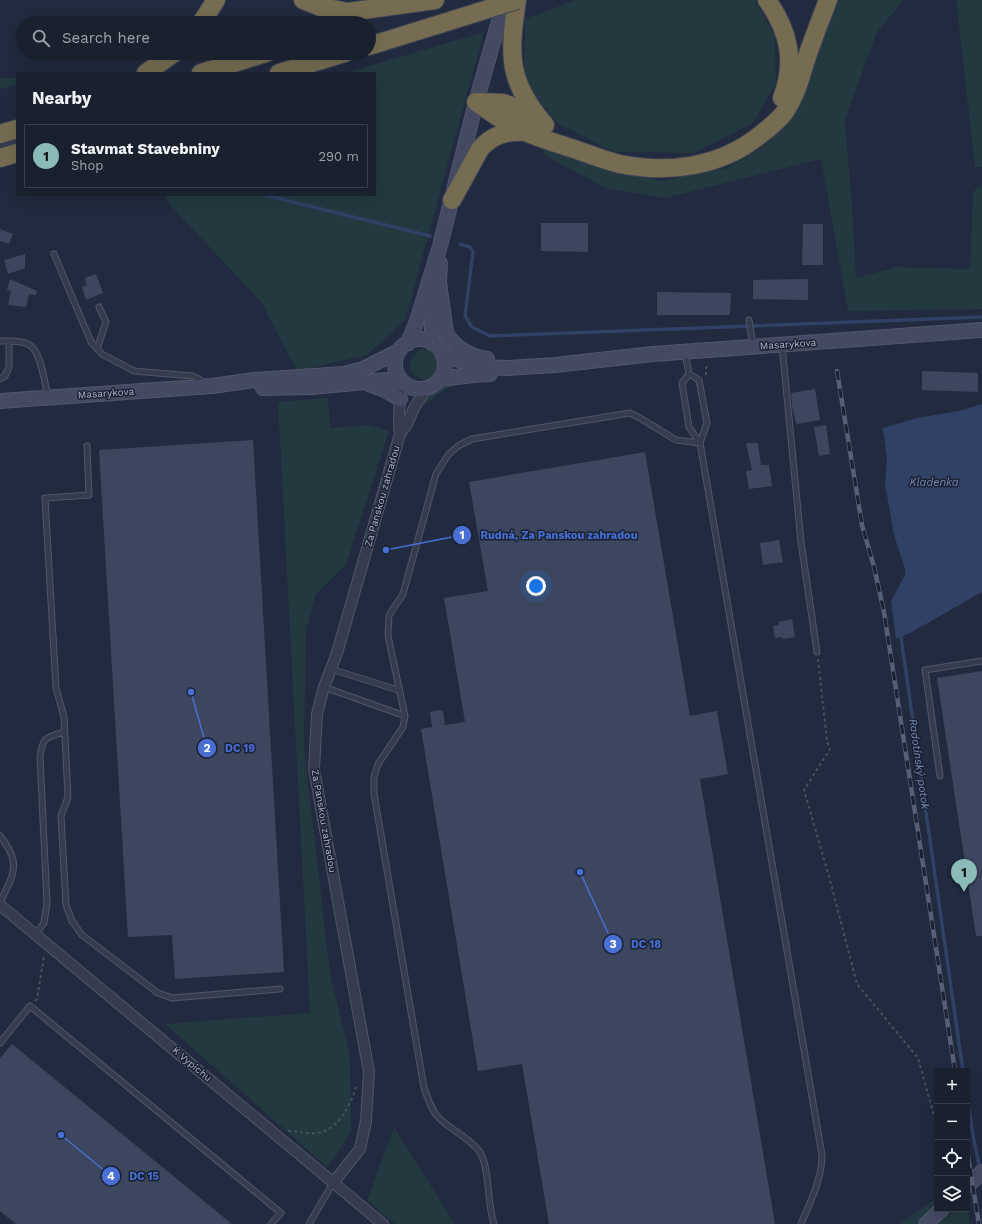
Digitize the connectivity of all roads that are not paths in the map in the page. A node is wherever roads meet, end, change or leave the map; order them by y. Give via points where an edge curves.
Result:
1 (216, 0) edge
2 (303, 0) edge
3 (435, 0) edge
4 (440, 0) edge
5 (517, 0) edge
6 (767, 0) edge
7 (828, 0) edge
8 (503, 4) edge
9 (206, 16) edge
10 (376, 20) edge
11 (376, 44) edge
12 (164, 60) edge
13 (243, 60) edge
14 (322, 60) edge
15 (147, 72) edge
16 (204, 72) edge
17 (282, 72) edge
18 (476, 102) junction
19 (545, 125) junction
20 (528, 132) junction
21 (763, 132) junction
22 (13, 140) edge
23 (0, 146) edge
24 (591, 155) junction
25 (0, 158) edge
26 (452, 200) junction
27 (440, 246) junction
28 (54, 254) dead end
29 (439, 282) junction
30 (99, 307) dead end
31 (749, 322) dead end
32 (982, 330) edge
33 (0, 341) edge
34 (9, 341) junction
35 (752, 341) junction
36 (432, 343) junction
37 (782, 345) junction
38 (404, 347) junction
39 (97, 349) junction
40 (685, 352) junction
41 (443, 355) junction
42 (595, 361) junction
43 (689, 374) junction
44 (0, 379) edge
45 (440, 379) junction
46 (400, 381) junction
47 (364, 383) junction
48 (212, 386) junction
49 (427, 388) junction
50 (49, 398) junction
51 (400, 399) junction
52 (0, 401) edge
53 (400, 434) junction
54 (700, 444) junction
55 (87, 446) dead end
56 (817, 652) road end
57 (982, 661) edge
58 (331, 669) junction
59 (324, 687) junction
60 (398, 690) junction
61 (405, 716) junction
62 (64, 732) junction
63 (940, 776) dead end
64 (0, 836) edge
65 (0, 902) edge
66 (0, 905) edge
67 (35, 935) junction
68 (280, 989) dead end
69 (0, 1043) edge
70 (333, 1183) junction
71 (939, 1212) edge
72 (272, 1224) edge
73 (309, 1224) edge
74 (383, 1224) edge
75 (494, 1224) edge
76 (801, 1224) edge
77 (926, 1224) edge

1 - 9 highway
2 - 3 highway via 321,7 348,12
4 - 10 highway
5 - 11 highway, bridge
5 - 19 highway via 512,39 515,74 530,108
6 - 21 highway via 780,20 789,56 785,89
7 - 21 highway via 790,104 780,118
8 - 18 main road
12 - 15 highway
13 - 16 highway
14 - 17 highway
18 - 19 highway via 509,105
18 - 20 highway via 504,121
18 - 26 main road
19 - 24 highway
20 - 24 highway
20 - 26 highway via 504,133 485,144
21 - 24 highway via 746,146 721,158 686,166 636,166
22 - 23 lane
22 - 25 highway
26 - 27 main road
27 - 29 main road
27 - 38 main road via 417,321
28 - 39 lane via 91,342
29 - 36 main road via 433,311
29 - 42 main road via 446,333 456,345 470,355 507,361
30 - 39 lane via 106,322
31 - 35 lane
32 - 37 main road, Masarykova
33 - 34 lane
34 - 44 lane via 9,367 5,376
34 - 50 lane via 31,346 37,353
35 - 37 main road, Masarykova
35 - 40 main road, Masarykova
36 - 38 main road via 422,339
36 - 41 main road
37 - 56 lane via 801,542
38 - 46 main road via 396,359
38 - 48 main road, Masarykova via 363,369 344,374 254,380
39 - 48 lane via 134,371 193,376
40 - 42 main road, Masarykova
40 - 43 lane
41 - 42 main road, Masarykova via 486,367
41 - 45 main road via 445,368
42 - 45 main road, Masarykova via 545,373 473,375
43 - 54 lane via 682,383 689,427
43 - 54 lane via 699,380 707,423
45 - 49 main road
46 - 47 main road, Masarykova
46 - 49 main road via 414,388
46 - 51 street, Za Panskou zahradou
47 - 48 main road, Masarykova via 252,389
47 - 51 main road via 385,390
48 - 50 main road, Masarykova
49 - 53 street, Za Panskou zahradou
50 - 52 main road, Masarykova
51 - 53 street, Za Panskou zahradou
53 - 58 street, Za Panskou zahradou
54 - 60 lane via 676,440 630,413 472,439 458,446 448,455 436,474 403,594 389,615 388,636
54 - 76 lane via 822,1155 818,1183
55 - 62 lane via 88,495 45,498 56,688 64,717
57 - 63 lane via 926,670
58 - 59 street, Za Panskou zahradou
58 - 60 lane
59 - 61 lane
59 - 70 street, Za Panskou zahradou via 317,714 314,768 369,1072 366,1121 360,1149
60 - 61 lane
61 - 75 lane via 403,727 378,764 374,777 374,794 424,1088 431,1107 439,1118 481,1154
62 - 67 lane via 47,737 42,744 40,757 47,903 44,923
62 - 68 lane via 68,797 61,816 66,905 72,921 82,934 158,993 172,998
64 - 65 lane via 9,848 15,870
66 - 67 street, K Vypichu
67 - 70 street, K Vypichu
69 - 72 lane via 30,1006 280,1213
70 - 73 lane
70 - 74 street, K Vypichu
71 - 77 main road

